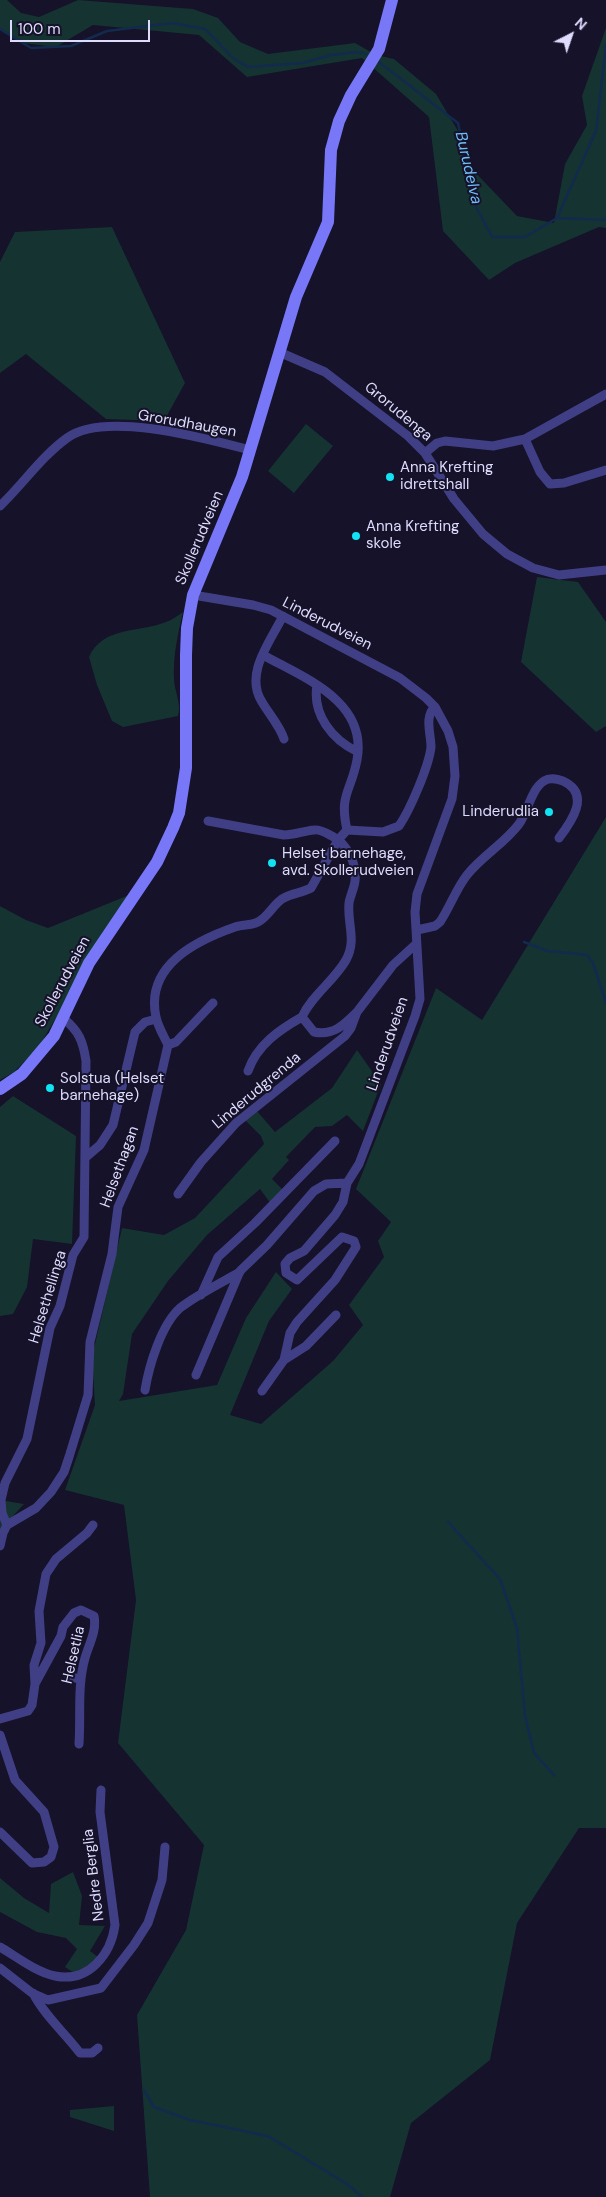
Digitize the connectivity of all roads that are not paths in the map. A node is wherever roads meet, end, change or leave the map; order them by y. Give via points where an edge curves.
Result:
1 (392, 0) edge
2 (279, 352) junction
3 (606, 394) edge
4 (526, 439) junction
5 (250, 450) junction
6 (426, 453) junction
7 (606, 470) edge
8 (0, 506) edge
9 (606, 570) edge
10 (193, 595) junction
11 (283, 616) junction
12 (263, 655) junction
13 (317, 685) junction
14 (434, 707) junction
15 (284, 739) dead end
16 (358, 752) junction
17 (208, 821) dead end
18 (347, 830) junction
19 (558, 838) dead end
20 (338, 840) junction
21 (417, 930) junction
22 (416, 944) junction
23 (213, 1003) dead end
24 (357, 1012) junction
25 (302, 1017) junction
26 (63, 1018) junction
27 (156, 1019) junction
28 (168, 1045) junction
29 (248, 1071) dead end
30 (0, 1089) edge
31 (335, 1142) dead end
32 (86, 1157) junction
33 (347, 1183) junction
34 (178, 1194) dead end
35 (240, 1271) junction
36 (201, 1295) junction
37 (336, 1315) dead end
38 (284, 1360) junction
39 (196, 1375) dead end
40 (145, 1390) dead end
41 (262, 1391) dead end
42 (8, 1525) junction
43 (93, 1525) dead end
44 (0, 1546) edge
45 (70, 1677) dead end
46 (81, 1679) junction
47 (35, 1684) junction
48 (0, 1719) edge
49 (0, 1735) edge
50 (79, 1744) dead end
51 (101, 1790) dead end
52 (0, 1832) edge
53 (165, 1846) dead end
54 (0, 1947) edge
55 (0, 1968) edge
56 (32, 1993) junction
57 (98, 2048) dead end

1 - 2 street, Skollerudveien via 379,49 350,95 339,121 332,150 328,222 296,297
2 - 5 street, Skollerudveien
2 - 6 street, Grorudenga via 309,363 340,382
3 - 4 street
4 - 6 street via 493,446 445,441 437,443
4 - 7 street via 540,472 550,484
5 - 8 street, Grorudhaugen via 148,428 101,426 68,436
5 - 10 street, Skollerudveien via 235,496
6 - 9 street, Grorudenga via 454,499 483,534 507,554 533,568 560,575
10 - 11 street, Linderudveien via 252,605
10 - 26 street, Skollerudveien via 187,628 186,768 179,813 166,847 89,963
11 - 12 street
11 - 14 street, Linderudveien via 400,678
12 - 13 street
12 - 15 street via 256,672 256,690
13 - 16 street via 337,700 354,721
13 - 16 street via 315,702 322,719 338,739
14 - 18 street via 429,714 429,754 399,826 383,832
14 - 21 street, Linderudveien via 448,730 455,776 452,799 417,894
16 - 18 street via 343,806
17 - 20 street via 284,836 320,830
18 - 20 street
19 - 21 street via 578,801 577,792 571,786 553,778 544,781 536,790 519,825 468,875 440,922
20 - 25 street, Linderudgrenda via 355,868 349,902 351,948 340,968
20 - 27 street via 311,888 284,897 259,922 238,926 182,951 156,989
21 - 22 street, Linderudveien
22 - 24 street, Linderudgrenda via 393,965
22 - 33 street, Linderudveien via 420,999 359,1164
23 - 28 street via 176,1042
24 - 25 street, Linderudgrenda via 330,1033 314,1032
24 - 34 street, Linderudgrenda via 345,1036 236,1122
25 - 29 street, Linderudgrenda via 265,1043 252,1059
26 - 30 street, Skollerudveien via 54,1036 32,1064
26 - 32 street, Helsethellinga via 84,1042
27 - 28 street
27 - 32 street, Helsethagan via 145,1022 135,1032 113,1125 100,1145
28 - 42 street, Helsethagan via 144,1150 118,1207 99,1314 90,1342 88,1395 64,1472 44,1500
31 - 36 street via 218,1257
32 - 42 street, Helsethellinga via 84,1238 73,1255 60,1306 50,1328 27,1440 5,1483 1,1500 2,1513
33 - 35 street via 326,1184 314,1191
33 - 38 street, Linderudveien via 343,1202 335,1215 304,1251 290,1258 286,1264 286,1273 297,1280 337,1239 348,1238 354,1241 356,1248 335,1280 297,1322 290,1333
35 - 36 street
35 - 39 street
36 - 40 street via 180,1309 162,1336
37 - 38 street, Linderudveien via 306,1346
38 - 41 street, Linderudveien
42 - 44 street
43 - 47 street, Helsetlia via 56,1559 46,1574 39,1611 41,1643 34,1666
45 - 46 street
46 - 47 street, Helsetlia via 95,1623 94,1616 81,1610 74,1613 63,1627
46 - 50 street, Helsetlia
47 - 48 street, Helsetlia via 28,1711
49 - 52 street via 15,1780 44,1812 54,1847 51,1857 44,1862 32,1863
51 - 54 street, Nedre Berglia via 100,1812 114,1925 113,1938 101,1961 81,1974 55,1976
53 - 56 street via 162,1880 148,1924 107,1982 101,1988 50,2000
55 - 56 street
56 - 57 street via 80,2053 92,2053

